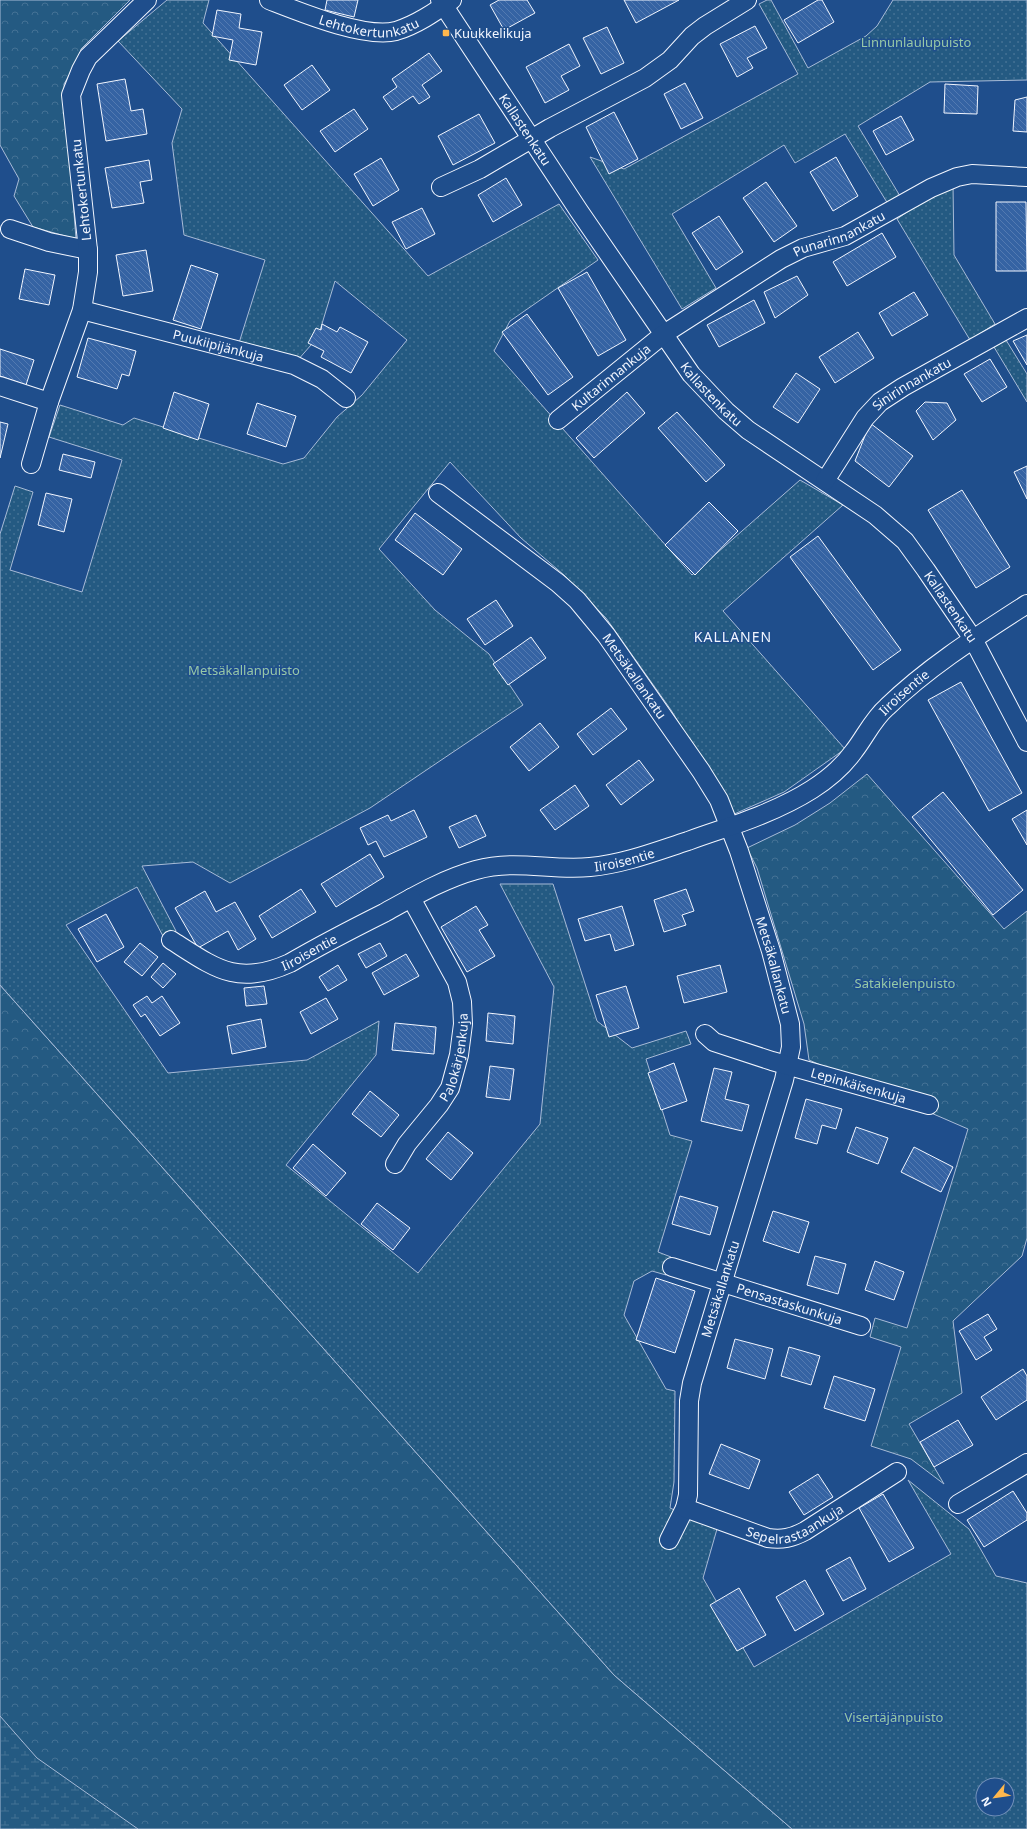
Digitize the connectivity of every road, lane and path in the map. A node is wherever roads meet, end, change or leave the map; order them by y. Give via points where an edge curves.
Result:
1 (147, 0) edge
2 (269, 0) edge
3 (747, 0) edge
4 (445, 2) edge
5 (532, 139) junction
6 (1027, 177) edge
7 (441, 187) dead end
8 (10, 229) dead end
9 (88, 250) junction
10 (82, 310) junction
11 (1027, 318) edge
12 (664, 334) junction
13 (0, 386) edge
14 (346, 398) dead end
15 (49, 402) junction
16 (558, 420) dead end
17 (31, 464) dead end
18 (825, 481) junction
19 (438, 492) dead end
20 (1027, 604) edge
21 (973, 639) junction
22 (1027, 742) edge
23 (730, 826) junction
24 (411, 898) junction
25 (171, 940) dead end
26 (705, 1034) dead end
27 (788, 1065) junction
28 (929, 1105) dead end
29 (395, 1164) dead end
30 (672, 1267) dead end
31 (723, 1283) junction
32 (861, 1326) dead end
33 (1027, 1463) edge
34 (897, 1472) dead end
35 (958, 1504) dead end
36 (685, 1508) junction
37 (669, 1540) dead end

1 - 9 street, Lehtokertunkatu via 88,58 80,70 72,95
2 - 4 street, Lehtokertunkatu via 358,30 379,33 396,31 414,24
3 - 5 street via 705,26 670,60 645,78
4 - 5 street, Kallastenkatu
5 - 7 street via 480,169
5 - 12 street, Kallastenkatu
6 - 12 street, Punarinnankatu via 972,174 943,182 845,236 803,248 781,259
8 - 9 street via 49,242
9 - 10 street, Lehtokertunkatu via 88,272
10 - 14 street, Puukiipijänkuja via 294,365 322,379
10 - 15 street, Lehtokertunkatu
11 - 18 street, Sinirinnankatu via 880,402 865,418
12 - 16 street, Kultarinnankuja
12 - 18 street, Kallastenkatu via 692,374 726,412 776,450
13 - 15 street
15 - 17 street, Lehtokertunkatu
18 - 21 street, Kallastenkatu via 875,515 905,541
19 - 23 street, Metsäkallankatu via 558,583 582,605 606,635 701,771
20 - 21 street, Iiroisentie
21 - 22 street, Kallastenkatu
21 - 23 street, Iiroisentie via 884,709 853,753 817,786 762,815
23 - 24 street, Iiroisentie via 649,854 590,867 498,865 452,878
23 - 27 street, Metsäkallankatu via 784,995 790,1024
24 - 25 street, Iiroisentie via 271,972 250,975 232,973 213,966
24 - 29 street, Palokärjenkuja via 456,982 462,1002 463,1024 459,1055 450,1088 407,1144
26 - 27 street, Lepinkäisenkuja via 714,1042
27 - 28 street, Lepinkäisenkuja
27 - 31 street, Metsäkallankatu
30 - 31 street, Pensastaskunkuja
31 - 32 street, Pensastaskunkuja
31 - 36 street, Metsäkallankatu via 692,1383 689,1401 688,1495
33 - 35 street
34 - 36 street, Sepelrastaankuja via 792,1538 768,1538
36 - 37 street, Metsäkallankatu

